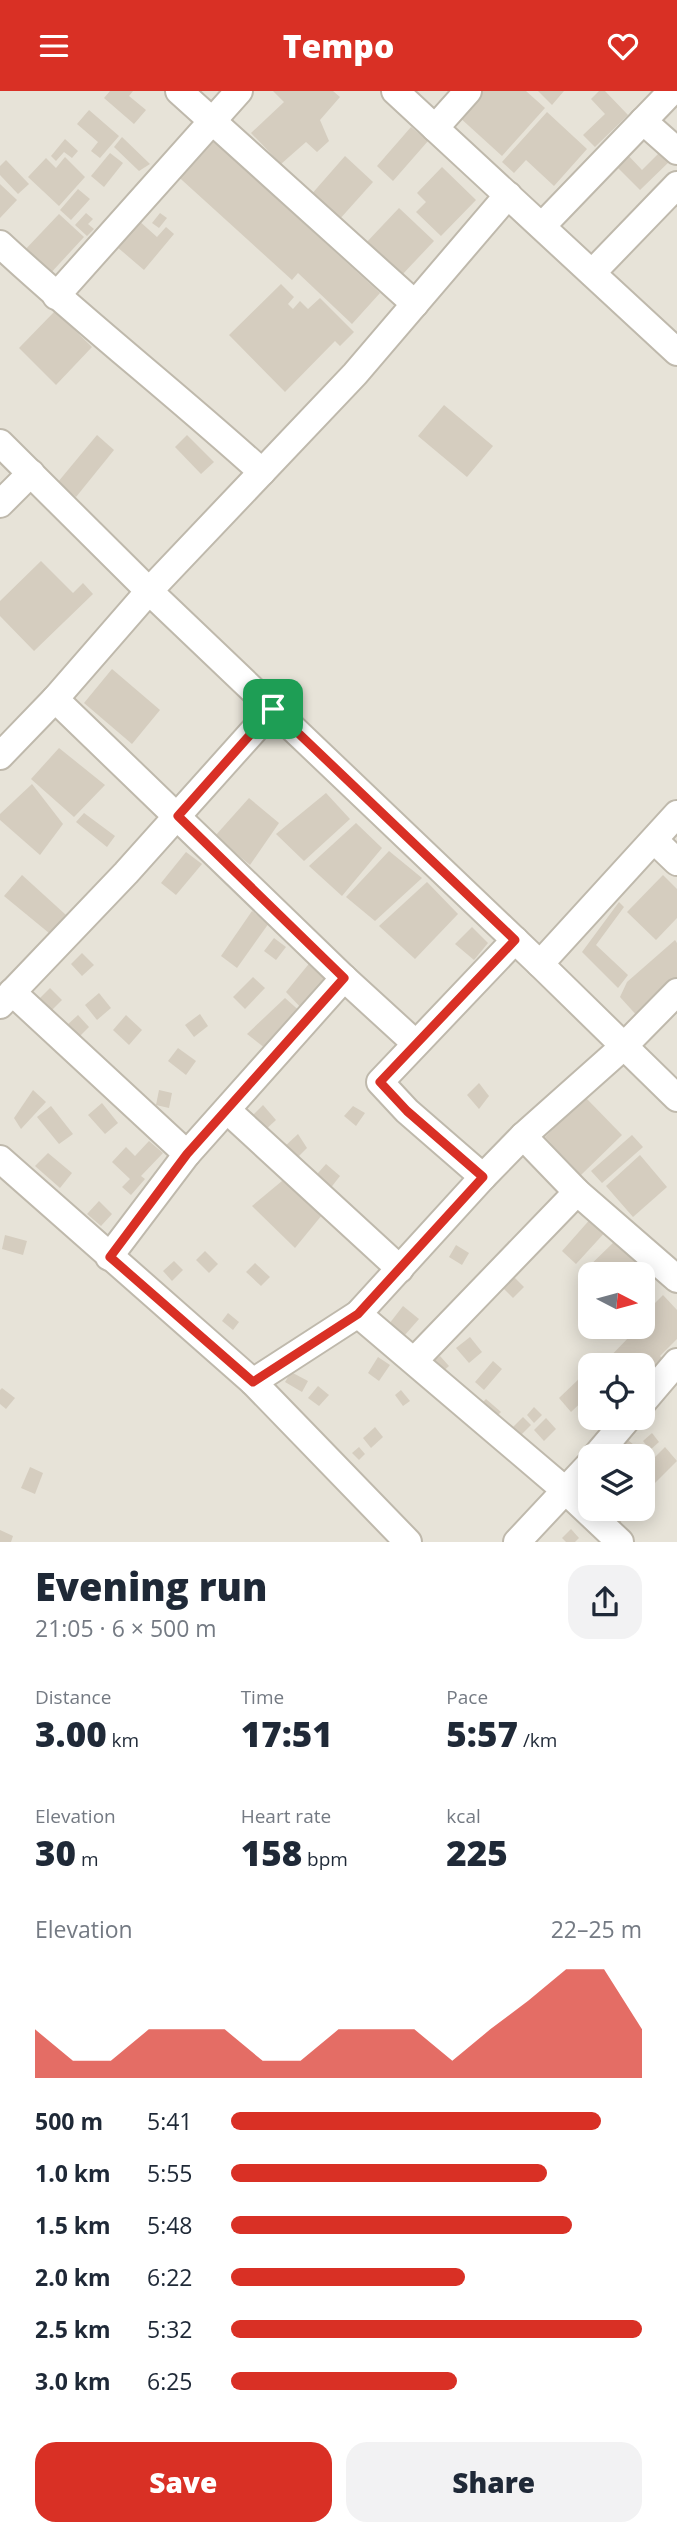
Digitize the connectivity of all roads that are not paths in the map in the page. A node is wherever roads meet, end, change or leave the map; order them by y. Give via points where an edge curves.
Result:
1 (179, 91) edge
2 (239, 91) edge
3 (396, 91) edge
4 (468, 91) edge
5 (672, 91) edge
6 (212, 121) junction
7 (643, 121) junction
8 (435, 128) junction
9 (677, 151) edge
10 (677, 185) edge
11 (508, 195) junction
12 (542, 226) junction
13 (0, 244) edge
14 (592, 273) junction
15 (56, 296) junction
16 (415, 304) junction
17 (677, 352) edge
18 (0, 443) edge
19 (262, 472) junction
20 (31, 473) junction
21 (0, 504) edge
22 (149, 591) junction
23 (55, 699) junction
24 (273, 709) junction
25 (0, 756) edge
26 (677, 814) edge
27 (178, 816) junction
28 (654, 840) junction
29 (677, 862) edge
30 (515, 940) junction
31 (540, 964) junction
32 (344, 978) junction
33 (677, 992) edge
34 (6, 999) edge
35 (415, 1043) junction
36 (623, 1047) junction
37 (677, 1098) edge
38 (227, 1109) junction
39 (523, 1136) junction
40 (187, 1154) junction
41 (0, 1159) edge
42 (483, 1177) junction
43 (577, 1192) junction
44 (110, 1257) junction
45 (400, 1269) junction
46 (677, 1279) edge
47 (358, 1314) junction
48 (414, 1361) junction
49 (677, 1362) edge
50 (253, 1382) junction
51 (655, 1388) edge
52 (618, 1430) edge
53 (606, 1444) edge
54 (578, 1478) edge
55 (566, 1491) junction
56 (408, 1542) edge
57 (517, 1542) edge
58 (620, 1542) edge

1 - 6 street
2 - 6 street
3 - 8 street
4 - 8 street
5 - 7 street
6 - 15 street
6 - 16 street
7 - 9 street
7 - 12 street
8 - 11 street
10 - 14 street
11 - 12 street
11 - 16 street
12 - 14 street
13 - 15 street
14 - 17 street
15 - 19 street
16 - 19 street
18 - 20 street
19 - 22 street
20 - 21 street
20 - 22 street
22 - 23 street
22 - 24 street
23 - 25 street
23 - 27 street
24 - 27 street
24 - 30 street
26 - 28 street
27 - 32 street
27 - 34 street
28 - 29 street
28 - 31 street
30 - 31 street
30 - 35 street
31 - 36 street
32 - 35 street
32 - 38 street
33 - 36 street
34 - 40 street
35 - 42 street via 380,1082
36 - 37 street
36 - 39 street
38 - 40 street
38 - 45 street
39 - 42 street
39 - 43 street
40 - 44 street
41 - 44 street
42 - 45 street
43 - 46 street
43 - 48 street
44 - 50 street
45 - 47 street
47 - 48 street
47 - 50 street
48 - 55 street
49 - 51 street
50 - 56 street
52 - 53 street
54 - 55 street
55 - 57 street
55 - 58 street

